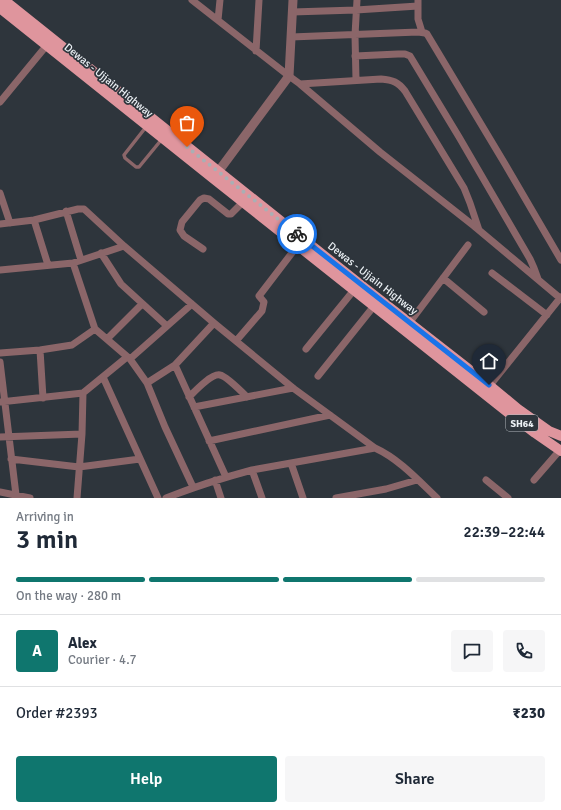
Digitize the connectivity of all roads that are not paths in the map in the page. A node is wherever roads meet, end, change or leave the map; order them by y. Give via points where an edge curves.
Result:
1 (4, 0) edge
2 (192, 0) edge
3 (220, 0) edge
4 (259, 0) edge
5 (293, 0) edge
6 (357, 0) edge
7 (418, 3) edge
8 (0, 8) edge
9 (356, 10) junction
10 (292, 12) junction
11 (218, 20) junction
12 (422, 32) junction
13 (355, 35) junction
14 (291, 37) junction
15 (47, 45) junction
16 (256, 51) junction
17 (355, 56) junction
18 (289, 76) junction
19 (356, 80) junction
20 (300, 84) junction
21 (0, 102) edge
22 (147, 126) junction
23 (163, 139) junction
24 (216, 175) junction
25 (0, 193) edge
26 (243, 202) junction
27 (66, 211) junction
28 (34, 220) junction
29 (10, 223) junction
30 (0, 224) edge
31 (479, 230) junction
32 (468, 245) dead end
33 (124, 246) junction
34 (298, 246) junction
35 (203, 249) dead end
36 (101, 253) junction
37 (81, 260) junction
38 (561, 260) edge
39 (73, 263) junction
40 (48, 265) junction
41 (0, 270) edge
42 (492, 273) dead end
43 (443, 278) junction
44 (538, 280) junction
45 (354, 290) junction
46 (560, 301) edge
47 (142, 304) junction
48 (192, 304) junction
49 (374, 306) junction
50 (484, 312) dead end
51 (547, 315) junction
52 (410, 322) junction
53 (214, 323) junction
54 (167, 326) junction
55 (95, 329) junction
56 (107, 339) junction
57 (236, 341) junction
58 (306, 349) dead end
59 (40, 350) junction
60 (0, 353) edge
61 (129, 358) junction
62 (0, 362) edge
63 (175, 365) junction
64 (318, 376) dead end
65 (103, 378) junction
66 (147, 383) junction
67 (293, 388) junction
68 (487, 389) junction
69 (83, 393) junction
70 (189, 397) junction
71 (247, 397) junction
72 (44, 398) junction
73 (2, 402) edge
74 (194, 407) junction
75 (330, 415) junction
76 (82, 434) junction
77 (0, 436) edge
78 (8, 436) junction
79 (561, 436) edge
80 (209, 441) junction
81 (375, 448) junction
82 (560, 450) edge
83 (11, 459) junction
84 (140, 459) junction
85 (291, 463) junction
86 (79, 467) junction
87 (252, 470) junction
88 (226, 477) junction
89 (215, 480) junction
90 (417, 480) junction
91 (486, 480) dead end
92 (534, 480) dead end
93 (193, 487) junction
94 (0, 492) edge
95 (16, 495) junction
96 (30, 498) edge
97 (78, 498) edge
98 (158, 498) edge
99 (166, 498) edge
100 (221, 498) edge
101 (262, 498) edge
102 (302, 498) edge
103 (340, 498) edge
104 (437, 498) edge
105 (508, 498) edge

1 - 24 main road, Dewas - Ujjain Highway / SH64
2 - 11 street
3 - 11 street
4 - 16 street
5 - 10 street
6 - 9 street
7 - 9 street
7 - 12 street via 418,19
8 - 15 main road, Dewas - Ujjain Highway / SH64
9 - 10 street
9 - 13 street
10 - 14 street
11 - 16 street
12 - 13 street
12 - 38 street via 429,36
13 - 14 street
13 - 17 street
14 - 18 street
15 - 21 street
15 - 22 main road, Dewas - Ujjain Highway / SH64
16 - 18 street
17 - 19 street
17 - 44 street via 410,56 530,259
18 - 20 street
18 - 24 street
19 - 20 street
19 - 31 street via 389,80 401,86 464,188
20 - 31 street via 380,152
22 - 23 main road, Dewas - Ujjain Highway / SH64
22 - 23 lane via 124,155 136,167
23 - 24 main road, Dewas - Ujjain Highway / SH64
24 - 26 main road, Dewas - Ujjain Highway / SH64
24 - 52 main road, Dewas - Ujjain Highway / SH64
25 - 29 street
26 - 34 main road, Dewas - Ujjain Highway / SH64
26 - 35 street via 228,214 209,199 200,200 182,222 180,230 184,236
27 - 28 street
27 - 33 street via 84,210
27 - 37 street
28 - 29 street
28 - 40 street
29 - 30 street
31 - 44 street
32 - 43 street
33 - 36 street
33 - 48 street
34 - 45 main road, Dewas - Ujjain Highway / SH64
34 - 57 street via 259,296 264,302 262,311
36 - 37 street
36 - 47 street via 121,284
37 - 39 street
39 - 40 street
39 - 55 street
40 - 41 street
42 - 51 street
43 - 50 street
43 - 52 street
44 - 46 street
45 - 49 main road, Dewas - Ujjain Highway / SH64
45 - 58 street
46 - 51 street
47 - 54 street
47 - 56 street
48 - 53 street
48 - 54 street
49 - 64 street
49 - 68 main road, Dewas - Ujjain Highway / SH64
51 - 68 street
52 - 68 main road, Dewas - Ujjain Highway / SH64
53 - 57 street
53 - 63 street
54 - 61 street
55 - 56 street
55 - 59 street via 72,345
56 - 61 street
57 - 67 street
59 - 60 street
59 - 72 street
61 - 65 street
61 - 66 street
62 - 73 street
63 - 66 street
63 - 70 street
65 - 69 street
65 - 84 street
66 - 93 street
67 - 71 street
67 - 75 street
68 - 79 main road, Dewas - Ujjain Highway / SH64 via 549,431
68 - 82 main road, Dewas - Ujjain Highway / SH64 via 529,428
69 - 72 street
69 - 76 street
70 - 71 street via 218,374 224,376
70 - 74 street
71 - 74 street
72 - 73 street
73 - 78 street
74 - 80 street
75 - 80 street
75 - 81 street
76 - 78 street
76 - 86 street
77 - 78 street
78 - 83 street
80 - 88 street
81 - 85 street
81 - 90 street via 394,459
82 - 92 street
83 - 86 street
83 - 95 street
84 - 86 street
84 - 98 street
85 - 87 street
85 - 102 street
86 - 97 street
87 - 88 street
87 - 101 street
88 - 89 street
89 - 93 street
89 - 100 street
90 - 103 street
90 - 104 street
91 - 105 street
93 - 99 street
94 - 95 street
95 - 96 street

